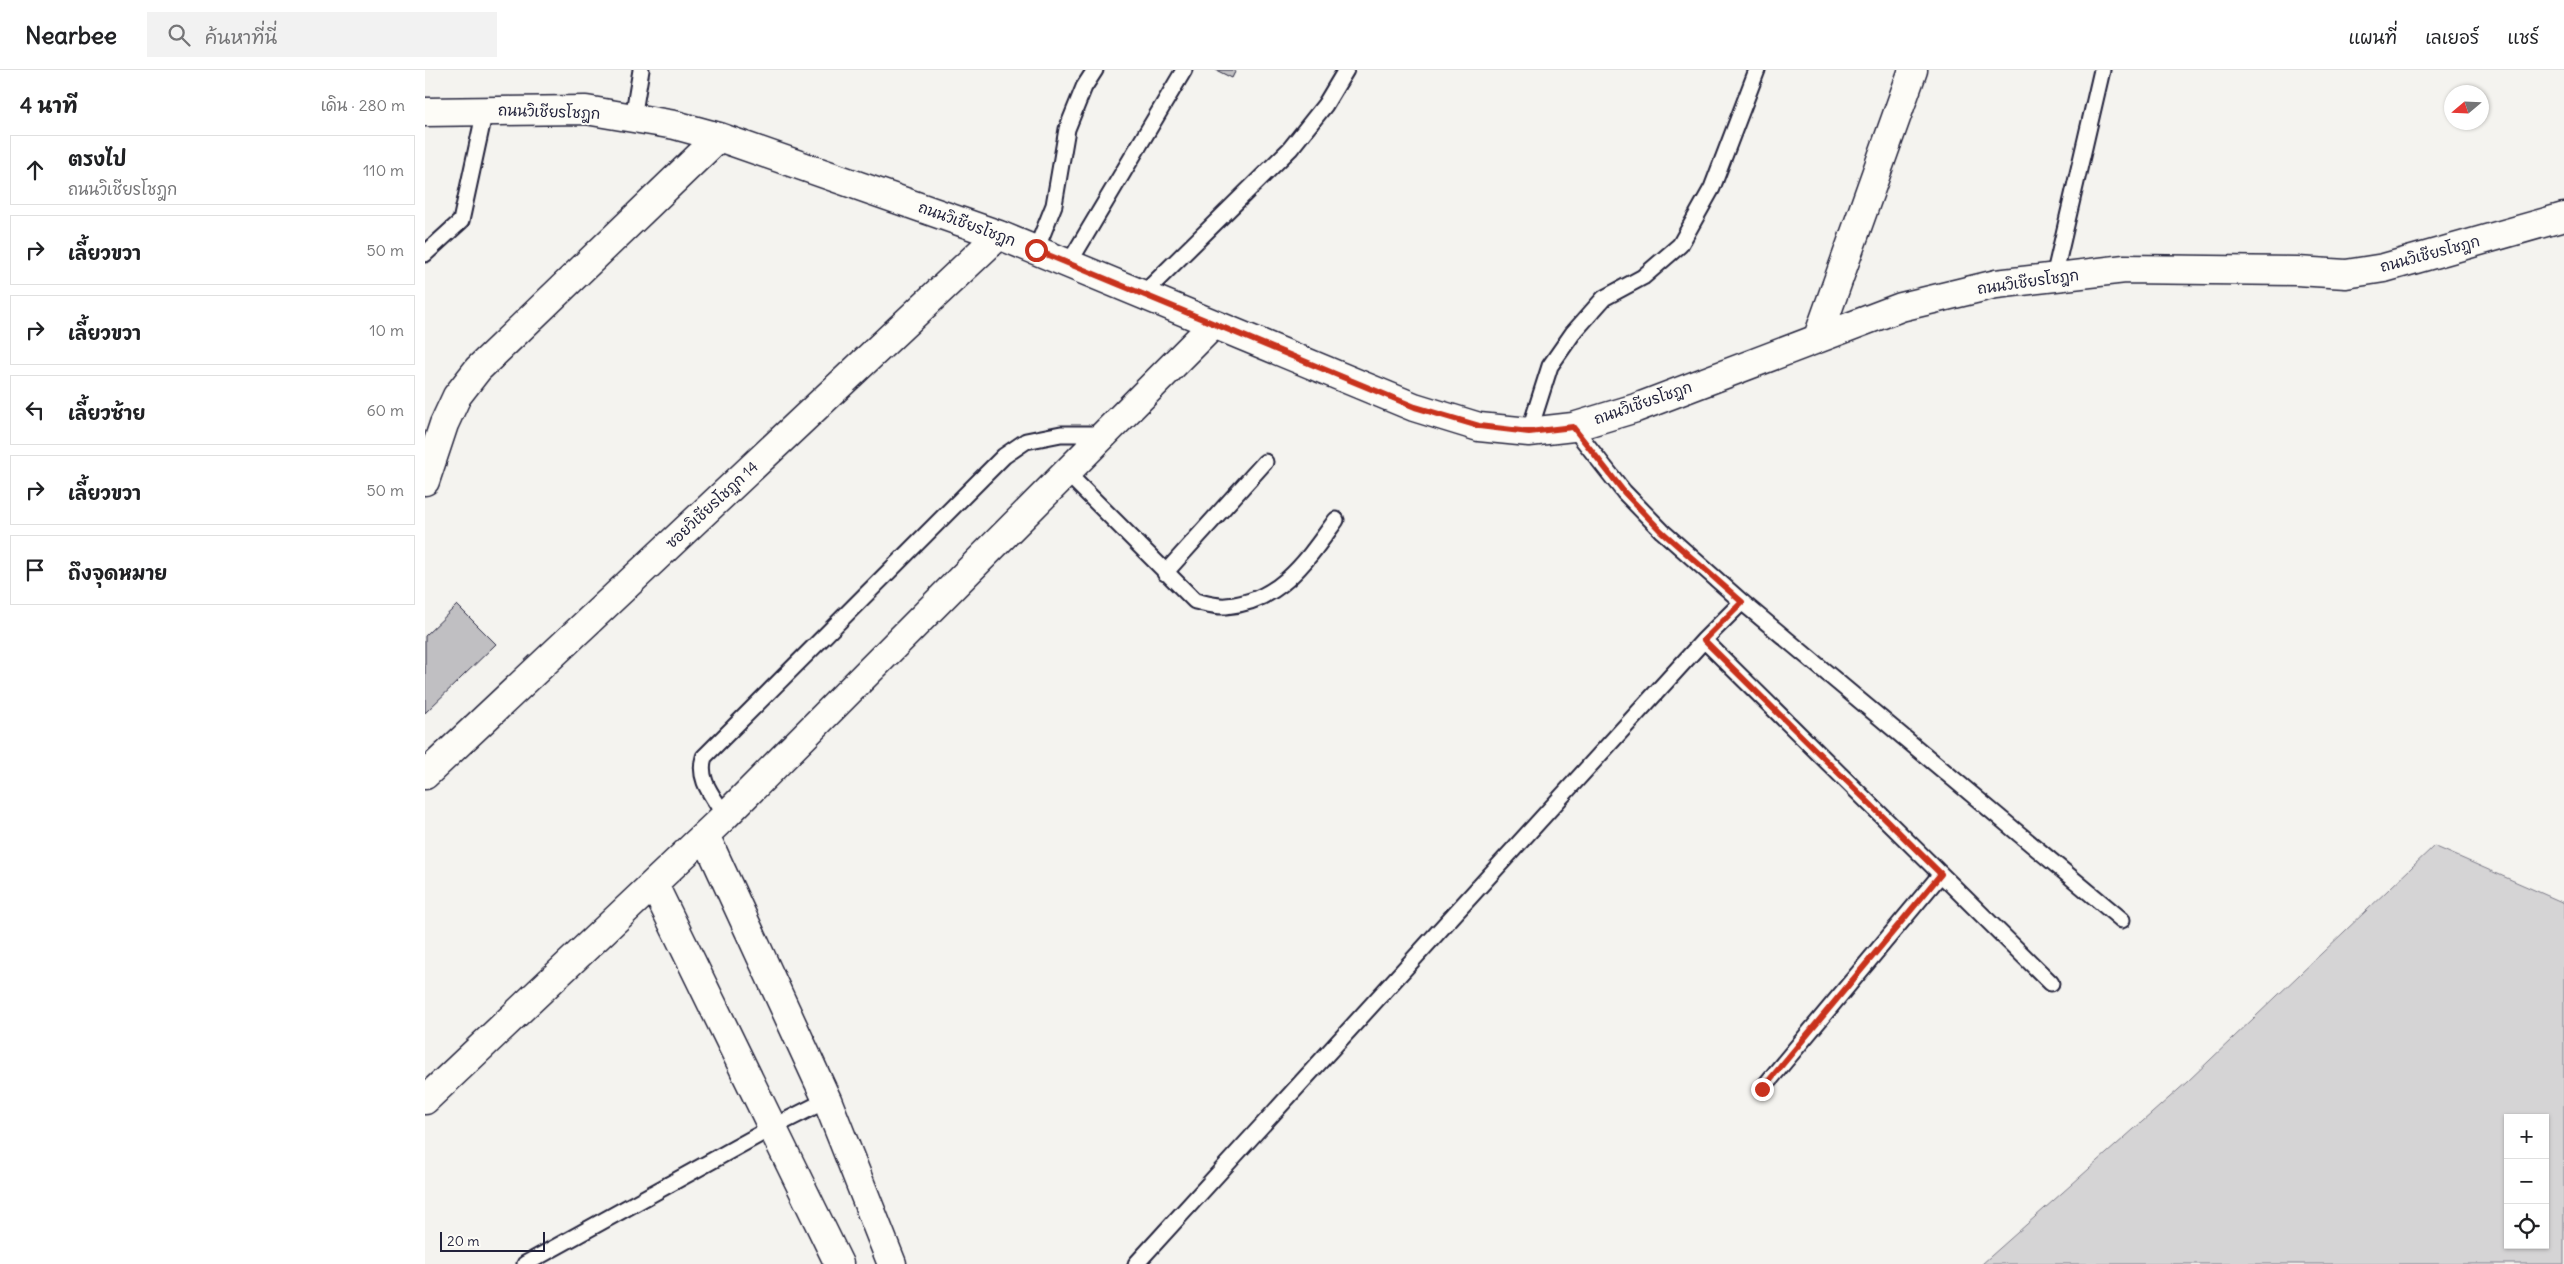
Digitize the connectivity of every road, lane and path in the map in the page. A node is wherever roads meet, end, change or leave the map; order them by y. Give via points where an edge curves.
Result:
1 (641, 70) edge
2 (1095, 70) edge
3 (1184, 70) edge
4 (1346, 70) edge
5 (1757, 70) edge
6 (1913, 70) edge
7 (2101, 70) edge
8 (485, 110) junction
9 (425, 112) edge
10 (633, 118) junction
11 (719, 137) junction
12 (2564, 217) edge
13 (999, 235) junction
14 (1036, 250) junction
15 (425, 254) edge
16 (1069, 264) junction
17 (2054, 277) junction
18 (1143, 294) junction
19 (1214, 324) junction
20 (1818, 337) junction
21 (1573, 427) junction
22 (1529, 432) junction
23 (1105, 434) junction
24 (1265, 462) dead end
25 (1066, 472) junction
26 (425, 480) edge
27 (1336, 520) dead end
28 (1165, 573) junction
29 (1742, 602) junction
30 (1704, 640) junction
31 (425, 775) edge
32 (725, 816) junction
33 (705, 835) junction
34 (1941, 874) junction
35 (654, 886) junction
36 (2121, 920) dead end
37 (2051, 983) dead end
38 (1762, 1089) dead end
39 (425, 1100) edge
40 (827, 1100) junction
41 (773, 1127) junction
42 (525, 1264) edge
43 (839, 1264) edge
44 (892, 1264) edge
45 (1136, 1264) edge

1 - 10 lane
2 - 14 lane via 1084,87 1067,129 1054,205
3 - 16 lane
4 - 18 lane via 1325,105 1291,149
5 - 22 lane via 1712,188 1680,245 1643,277 1604,298 1573,333 1550,366
6 - 20 street
7 - 17 lane
8 - 9 street, ถนนวิเชียรโชฎก
8 - 10 street, ถนนวิเชียรโชฎก via 586,110
8 - 15 lane via 461,221
10 - 11 street, ถนนวิเชียรโชฎก
11 - 13 street, ถนนวิเชียรโชฎก
11 - 26 street via 478,369 457,396
12 - 17 street, ถนนวิเชียรโชฎก via 2383,268 2346,274 2125,269
13 - 14 street, ถนนวิเชียรโชฎก
13 - 31 street, ซอยวิเชียรโชฎก 14
14 - 16 street, ถนนวิเชียรโชฎก
16 - 18 street, ถนนวิเชียรโชฎก
17 - 20 street, ถนนวิเชียรโชฎก via 1996,284 1901,307
18 - 19 street, ถนนวิเชียรโชฎก
19 - 22 street, ถนนวิเชียรโชฎก via 1415,407 1479,426
19 - 23 street
20 - 21 street, ถนนวิเชียรโชฎก via 1637,408
21 - 22 street, ถนนวิเชียรโชฎก
21 - 29 lane via 1624,492 1649,518
23 - 25 street
23 - 32 lane via 1061,434 1026,441 1004,456 704,757 703,778
24 - 28 lane
25 - 28 lane
25 - 32 street
27 - 28 lane via 1299,570 1267,595 1225,606 1195,601
29 - 30 lane
29 - 36 lane
30 - 34 lane
30 - 45 lane
32 - 33 street
33 - 35 street
33 - 40 street
34 - 37 lane
34 - 38 lane
35 - 39 street
35 - 41 street
40 - 41 lane
40 - 44 street
41 - 42 lane
41 - 43 street

